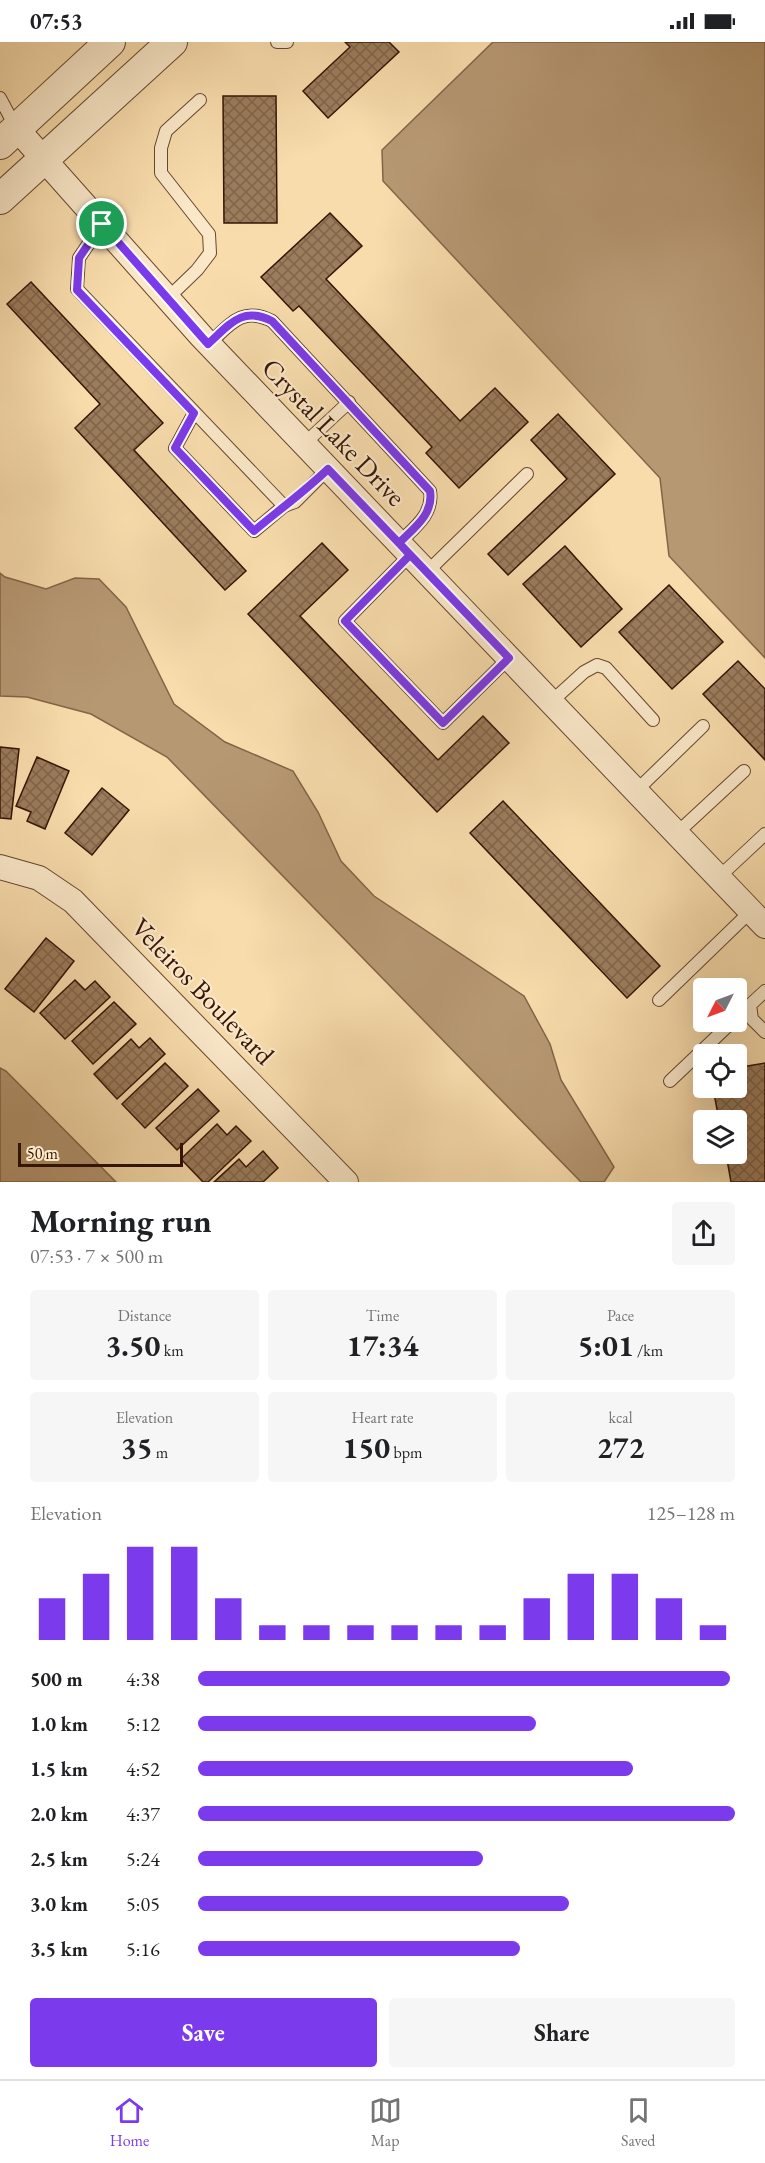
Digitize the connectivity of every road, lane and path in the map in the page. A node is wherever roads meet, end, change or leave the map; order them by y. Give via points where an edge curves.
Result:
1 (110, 42) edge
2 (172, 42) edge
3 (277, 42) edge
4 (288, 42) edge
5 (0, 98) edge
6 (200, 100) dead end
7 (6, 130) edge
8 (44, 158) junction
9 (0, 199) edge
10 (102, 224) junction
11 (168, 298) junction
12 (208, 344) junction
13 (349, 402) junction
14 (194, 413) junction
15 (304, 444) junction
16 (328, 469) junction
17 (526, 474) dead end
18 (284, 506) junction
19 (412, 557) junction
20 (509, 658) junction
21 (551, 702) junction
22 (653, 720) dead end
23 (703, 726) dead end
24 (744, 771) dead end
25 (636, 791) junction
26 (677, 833) junction
27 (765, 834) edge
28 (0, 867) edge
29 (718, 877) junction
30 (760, 919) edge
31 (765, 991) edge
32 (659, 1000) dead end
33 (750, 1005) junction
34 (747, 1008) edge
35 (721, 1032) edge
36 (765, 1032) edge
37 (670, 1081) dead end
38 (346, 1182) edge

1 - 7 street
2 - 8 street
3 - 4 lane
5 - 7 lane
6 - 11 lane via 166,131 161,173 209,234 210,253
7 - 8 street, Crystal Lake Drive
8 - 9 street
8 - 10 street, Crystal Lake Drive
10 - 11 street, Crystal Lake Drive
10 - 14 lane via 79,258 77,290
11 - 12 street, Crystal Lake Drive
12 - 13 lane via 238,318 258,314 272,321
12 - 15 street, Crystal Lake Drive
13 - 15 lane
13 - 19 lane via 430,491 432,503
14 - 18 lane
14 - 18 lane via 175,448 254,531
15 - 16 street, Crystal Lake Drive
16 - 18 lane via 295,502
16 - 19 street, Crystal Lake Drive
17 - 19 lane
19 - 20 street, Crystal Lake Drive
19 - 20 lane via 345,621 402,681 443,723
20 - 21 street, Crystal Lake Drive
21 - 22 lane via 597,665 606,668
21 - 25 street, Crystal Lake Drive
23 - 25 lane
24 - 26 lane
25 - 26 street, Crystal Lake Drive
26 - 29 street, Crystal Lake Drive
27 - 29 lane
28 - 38 street, Veleiros Boulevard via 39,878 73,901
29 - 30 street, Crystal Lake Drive
30 - 32 lane
31 - 33 lane
33 - 34 lane
33 - 36 lane via 752,1019
35 - 37 lane

